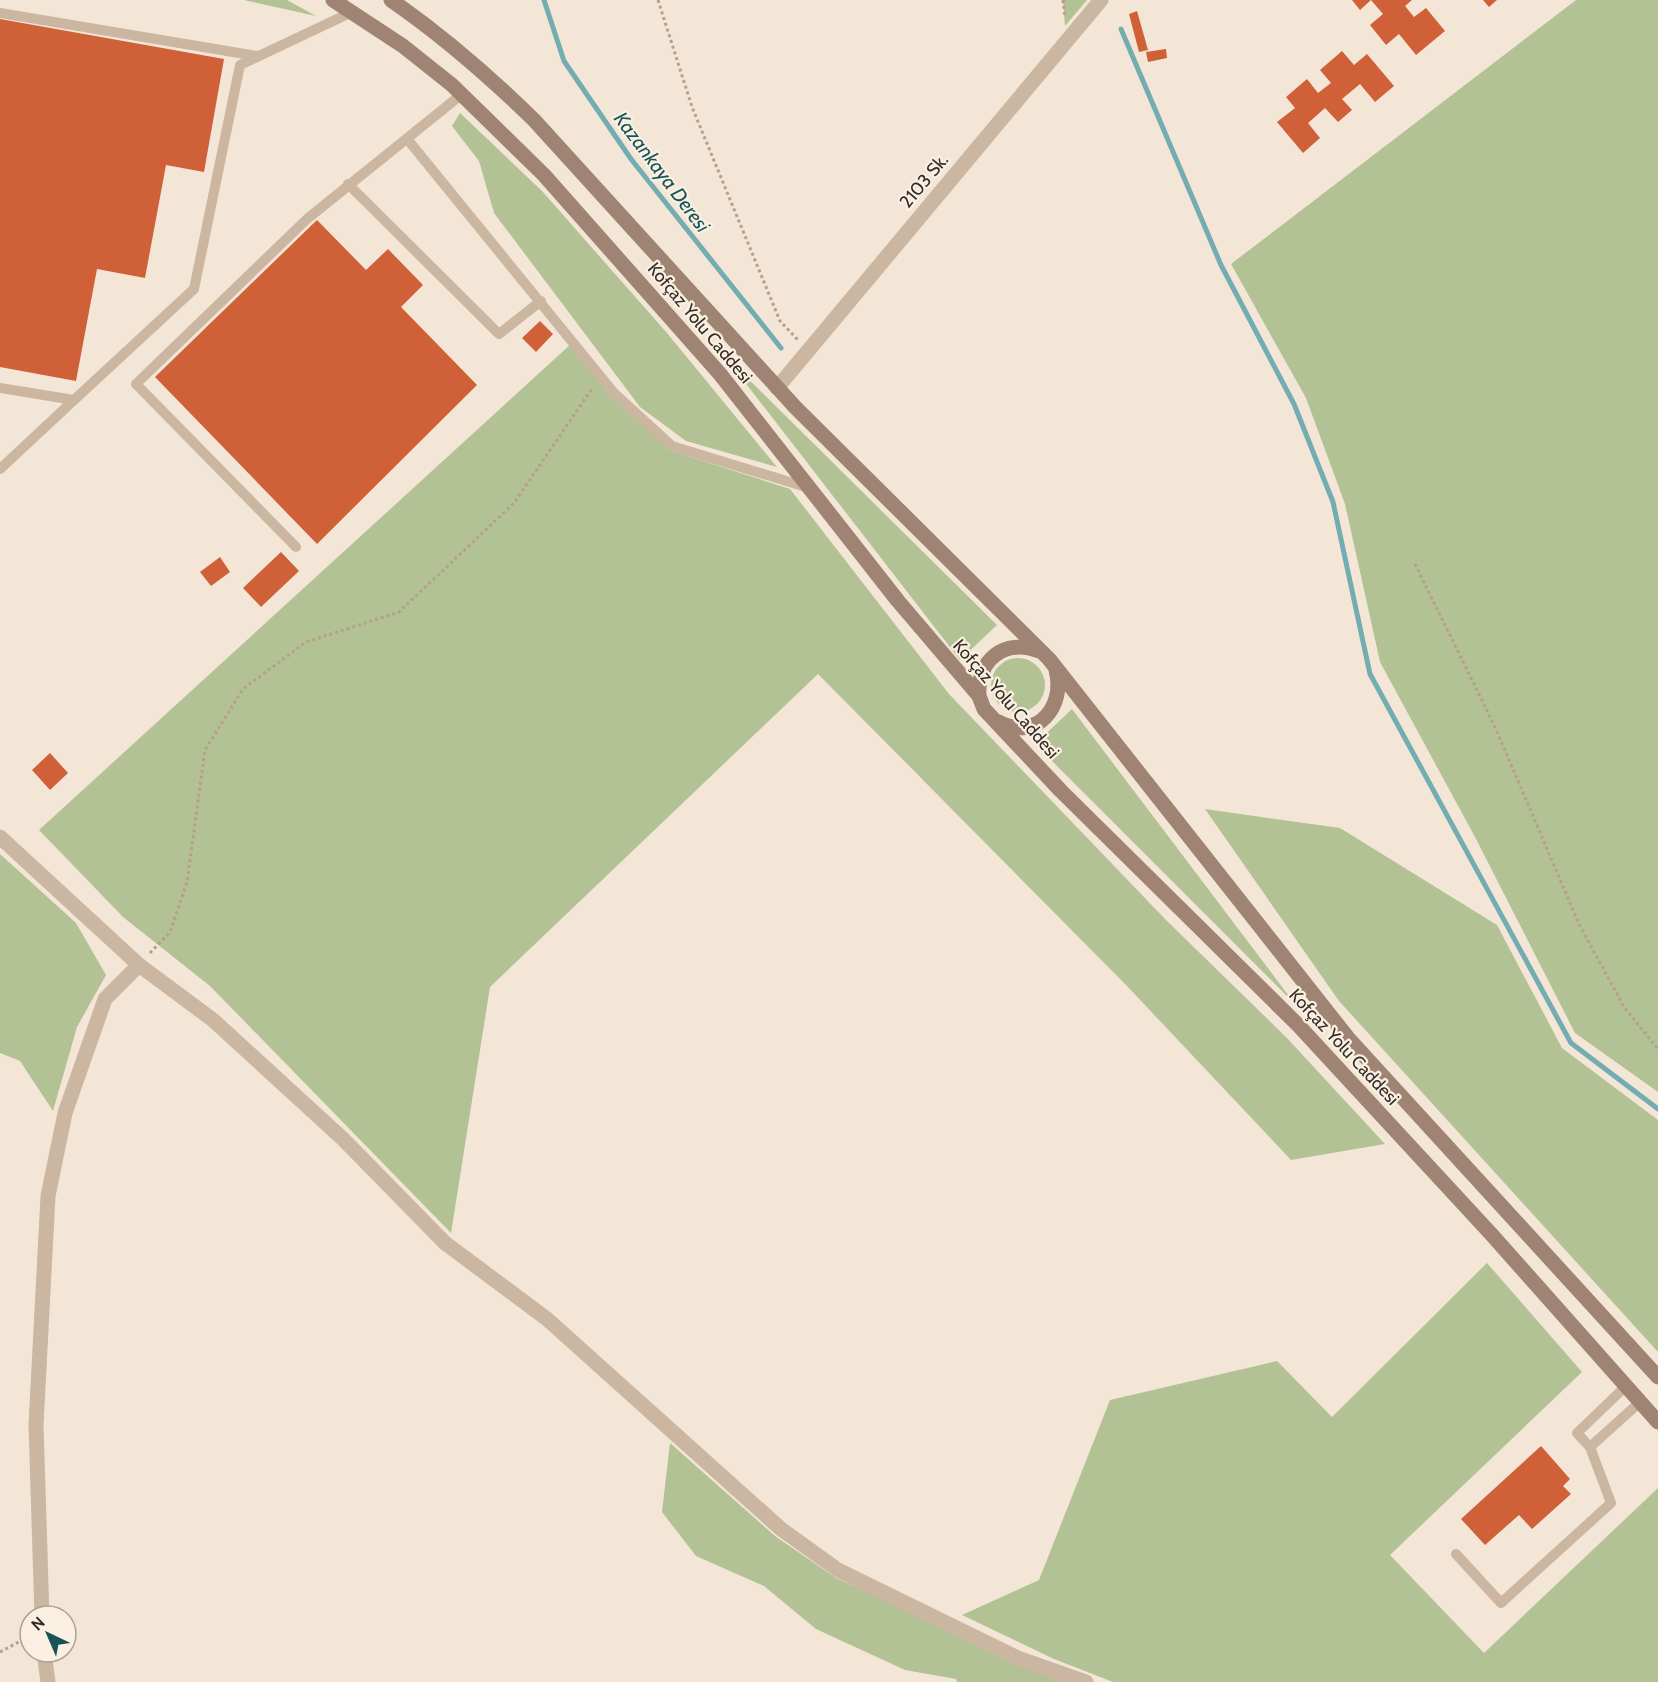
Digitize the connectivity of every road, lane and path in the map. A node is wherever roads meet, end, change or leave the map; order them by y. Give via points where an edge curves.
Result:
1 (333, 0) edge
2 (391, 0) edge
3 (658, 0) edge
4 (1101, 0) edge
5 (352, 12) junction
6 (0, 13) edge
7 (257, 57) junction
8 (462, 94) junction
9 (408, 140) junction
10 (348, 184) junction
11 (541, 301) junction
12 (808, 350) junction
13 (601, 375) junction
14 (0, 388) edge
15 (777, 388) junction
16 (74, 400) junction
17 (0, 469) edge
18 (810, 489) junction
19 (296, 547) dead end
20 (1415, 564) dead end
21 (1039, 651) junction
22 (1056, 670) junction
23 (979, 696) junction
24 (993, 720) junction
25 (0, 837) edge
26 (139, 966) junction
27 (1658, 1049) edge
28 (1658, 1377) edge
29 (1626, 1386) junction
30 (1640, 1402) junction
31 (1658, 1422) edge
32 (1590, 1447) junction
33 (1456, 1554) dead end
34 (42, 1604) edge
35 (18, 1642) edge
36 (0, 1652) edge
37 (46, 1664) edge
38 (48, 1682) edge
39 (1086, 1682) edge

1 - 5 main road, Kofçaz Yolu Caddesi
2 - 15 main road, Kofçaz Yolu Caddesi via 447,41 534,120
3 - 12 path via 692,107 780,321
4 - 12 street, 2103 Sk.
5 - 7 lane
5 - 8 main road, Kofçaz Yolu Caddesi via 403,46
6 - 7 lane
7 - 16 lane via 240,65 194,289
8 - 9 lane
8 - 18 main road, Kofçaz Yolu Caddesi via 543,175 672,318
9 - 10 lane
9 - 11 lane
10 - 11 lane via 499,334
10 - 19 lane via 136,384
11 - 13 lane
12 - 15 street, 2103 Sk.
13 - 18 lane via 614,393 672,446
13 - 26 path via 514,503 399,612 306,642 243,689 205,750 187,882 170,932
14 - 16 lane
15 - 21 main road, Kofçaz Yolu Caddesi
16 - 17 lane
18 - 23 main road, Kofçaz Yolu Caddesi
20 - 27 path via 1496,729 1579,924 1624,1007
21 - 22 main road, Kofçaz Yolu Caddesi
21 - 23 main road via 1014,646 990,657 978,682
22 - 24 main road via 1059,696 1046,717 1020,728
22 - 28 main road, Kofçaz Yolu Caddesi via 1348,1038
23 - 24 main road, Kofçaz Yolu Caddesi
24 - 29 main road, Kofçaz Yolu Caddesi via 1298,1024
25 - 26 street
26 - 34 street via 105,999 64,1113 48,1196 36,1425
26 - 39 street via 213,1020 343,1139 445,1243 547,1319 781,1528 838,1570 1018,1658
29 - 30 main road, Kofçaz Yolu Caddesi
29 - 32 lane via 1576,1433
30 - 31 main road, Kofçaz Yolu Caddesi
30 - 32 lane
32 - 33 lane via 1611,1503 1501,1603
35 - 36 path
37 - 38 street

